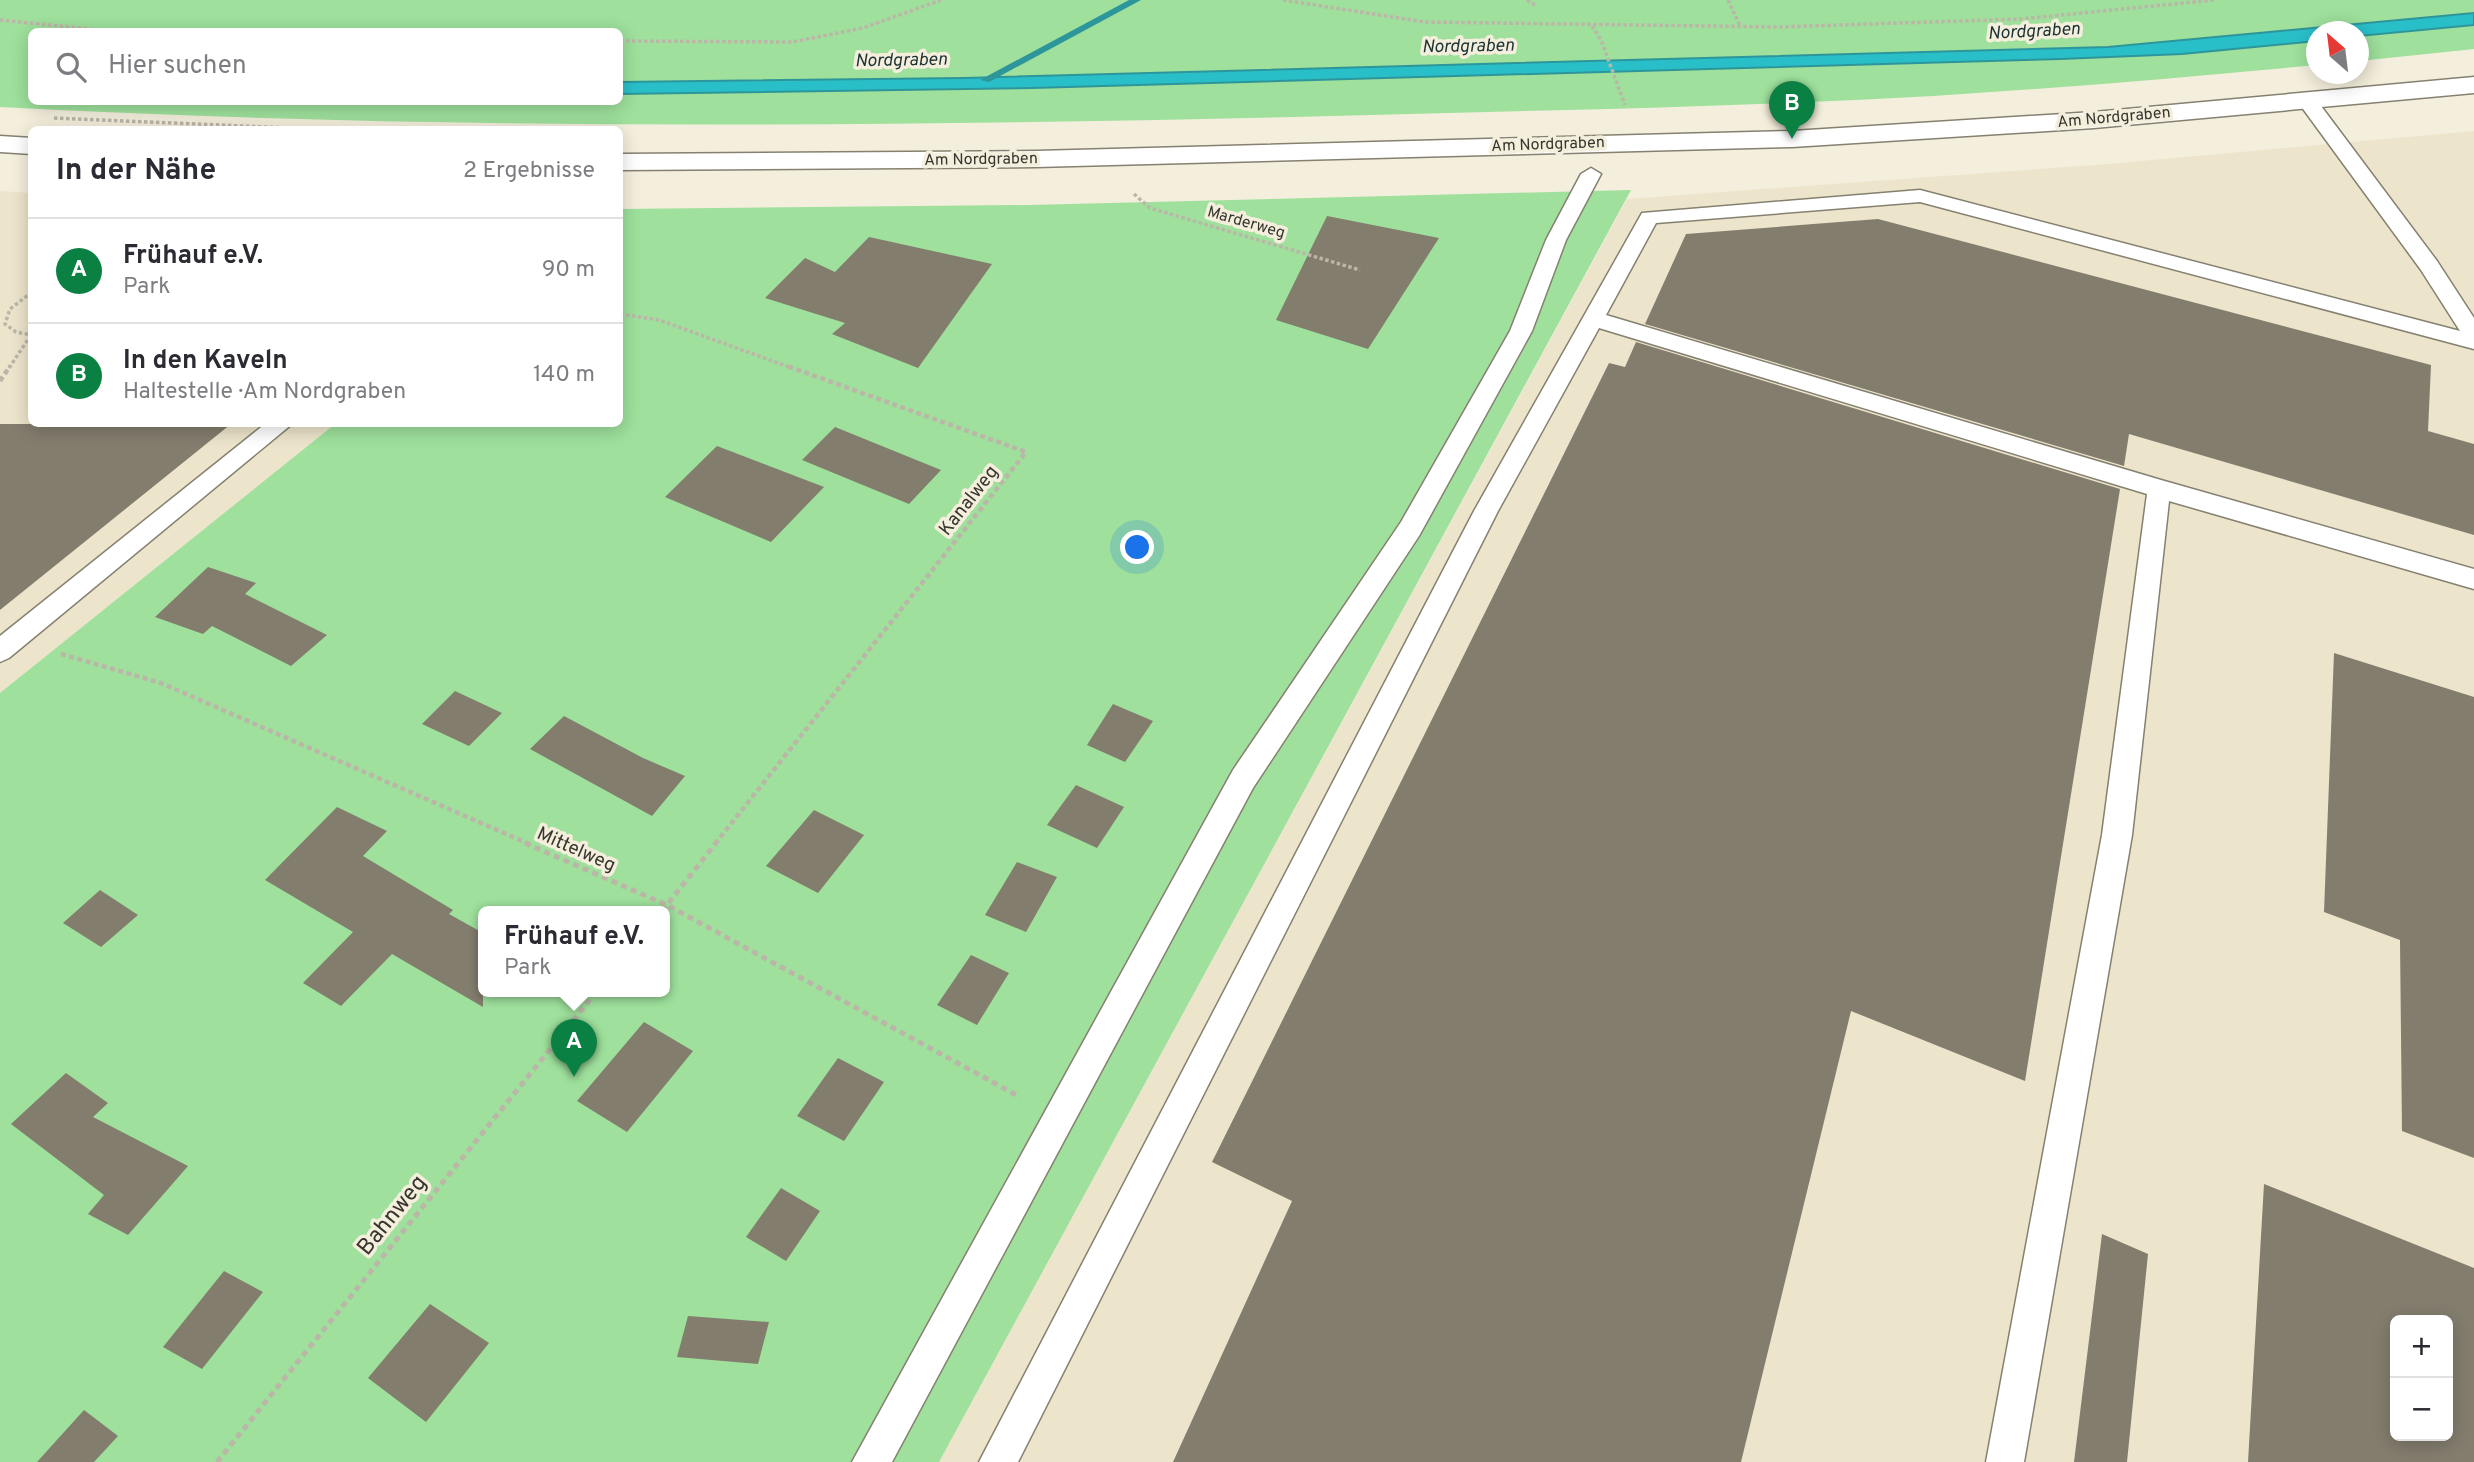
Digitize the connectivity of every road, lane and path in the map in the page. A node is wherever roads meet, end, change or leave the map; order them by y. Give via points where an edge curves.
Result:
1 (941, 0) edge
2 (1283, 0) edge
3 (1527, 0) edge
4 (1728, 0) edge
5 (2214, 0) edge
6 (1536, 6) dead end
7 (0, 20) edge
8 (1592, 26) junction
9 (1741, 26) junction
10 (80, 28) edge
11 (623, 41) edge
12 (2474, 85) edge
13 (1621, 93) dead end
14 (2308, 102) junction
15 (49, 118) dead end
16 (241, 126) edge
17 (0, 144) edge
18 (28, 146) edge
19 (623, 162) edge
20 (1591, 174) dead end
21 (1131, 191) dead end
22 (1360, 270) dead end
23 (28, 294) edge
24 (623, 314) edge
25 (1592, 318) junction
26 (3, 320) edge
27 (28, 334) edge
28 (2474, 335) edge
29 (28, 339) edge
30 (2474, 342) edge
31 (0, 381) edge
32 (276, 427) edge
33 (2160, 489) junction
34 (2474, 579) edge
35 (0, 651) edge
36 (59, 653) dead end
37 (667, 905) joint
38 (670, 907) edge
39 (592, 997) edge
40 (1060, 1119) junction
41 (217, 1462) edge
42 (871, 1462) edge
43 (998, 1462) edge
44 (2005, 1462) edge

1 - 11 path via 863,28 792,41
2 - 8 path via 1425,22
3 - 6 path
4 - 9 path
5 - 9 path via 2021,19
7 - 10 path
8 - 9 path
8 - 13 path
12 - 14 street, Am Nordgraben
14 - 19 street, Am Nordgraben via 2011,127 1792,139 1036,159
14 - 28 lane via 2429,265
15 - 16 path
17 - 18 street
20 - 40 lane via 1556,240 1521,331 1410,528 1243,779
21 - 22 path, Marderweg via 1150,208
23 - 26 path via 16,301
24 - 37 path, Kanalweg via 659,320 1026,452
25 - 30 lane via 1649,217 1920,196
25 - 33 lane
25 - 43 lane via 1486,511
26 - 27 path via 16,332
29 - 31 path
32 - 35 lane
33 - 34 lane
33 - 44 lane via 2117,835
36 - 37 path, Mittelweg via 161,682
38 - 40 path, Mittelweg
39 - 41 path, Bahnweg
40 - 42 lane

